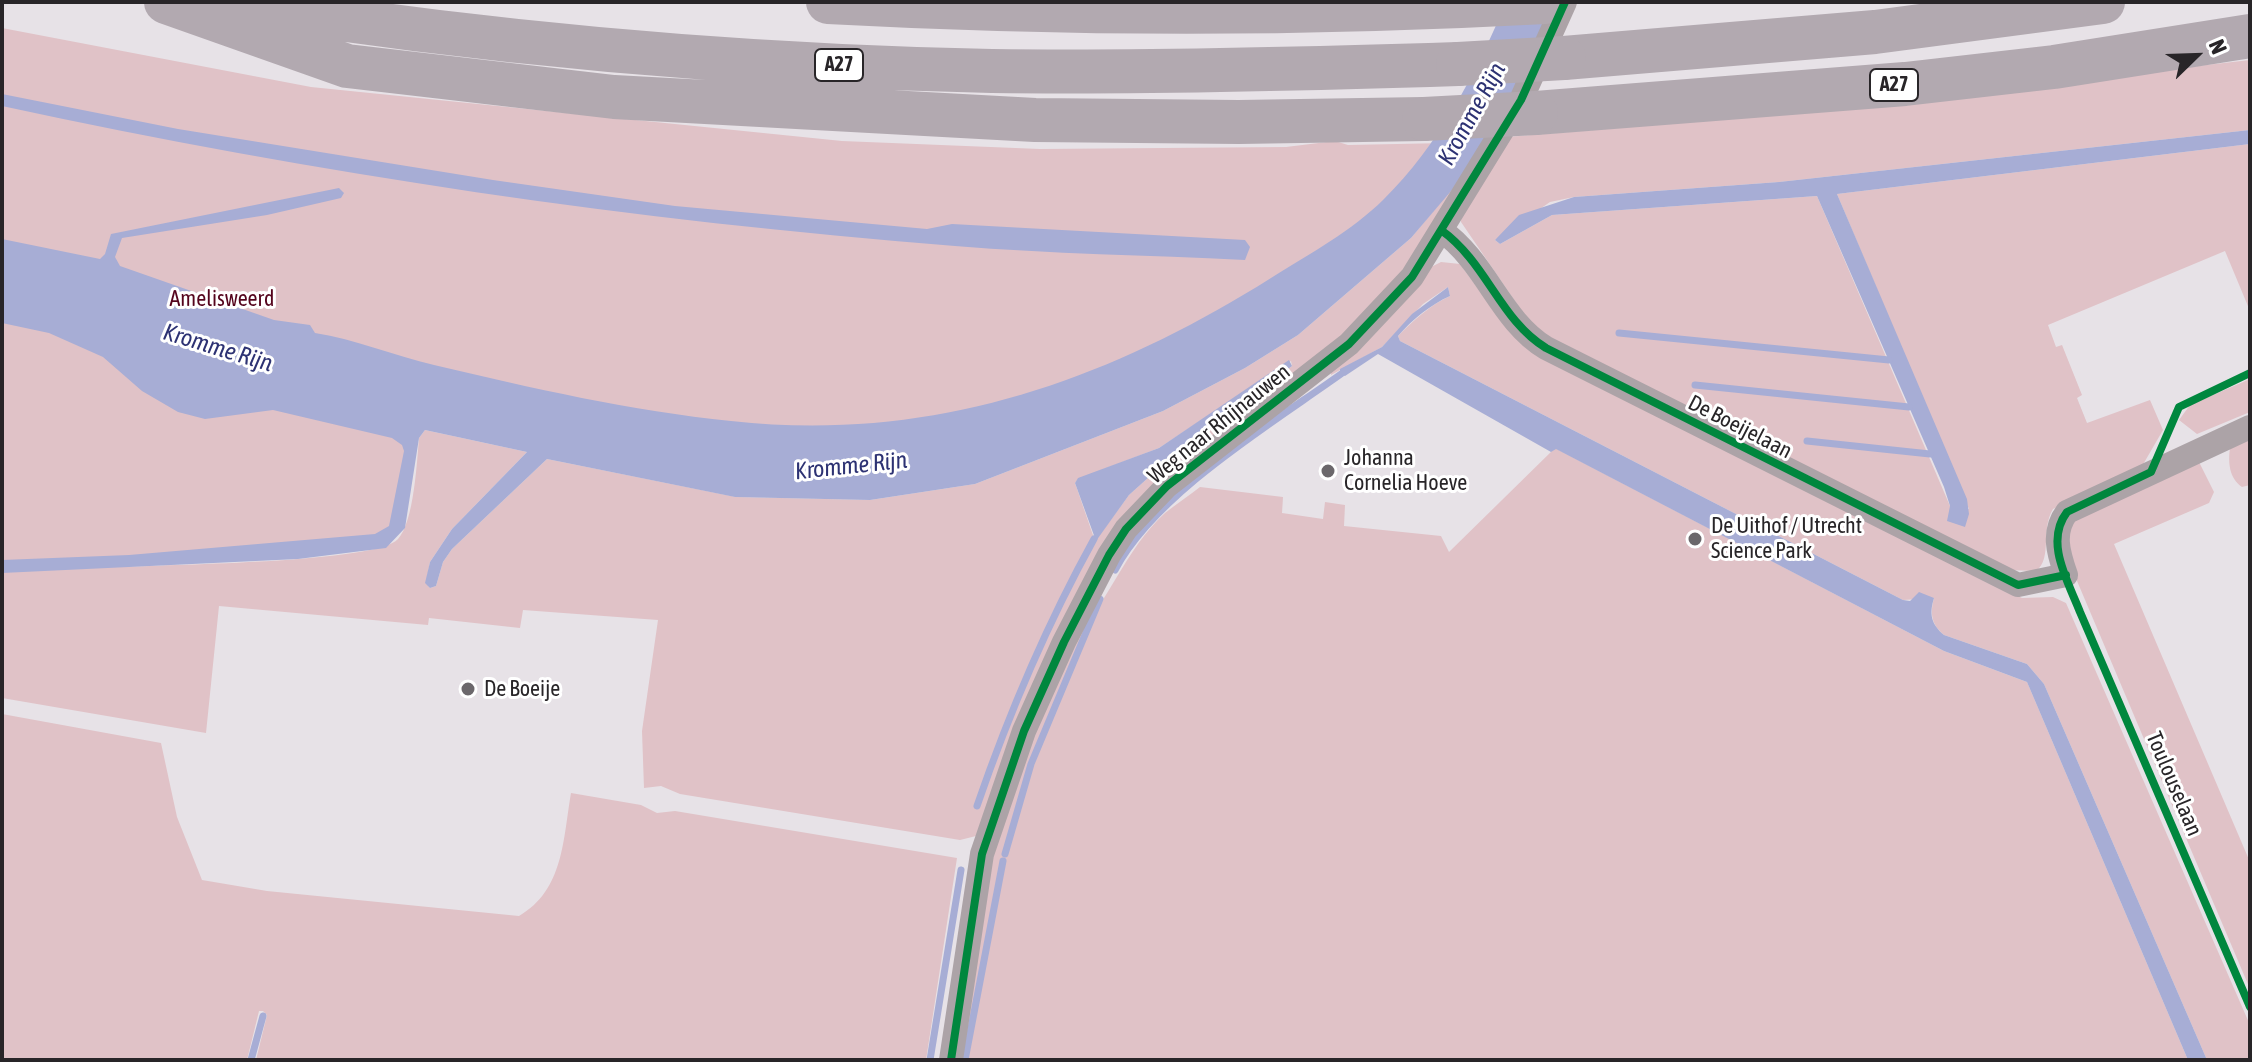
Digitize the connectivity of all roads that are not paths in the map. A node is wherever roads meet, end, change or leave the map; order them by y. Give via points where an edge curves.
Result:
1 (166, 2) edge
2 (223, 2) edge
3 (828, 2) edge
4 (1545, 2) edge
5 (1565, 2) edge
6 (2103, 2) edge
7 (2250, 36) edge
8 (1441, 230) junction
9 (2250, 427) edge
10 (951, 1060) edge

1 - 7 highway, A27, bridge via 347,66 614,97 1005,119 1239,122 1536,113 1905,84
2 - 6 highway, A27, bridge via 431,31 816,64 992,71 1232,71 1564,58 1875,32
3 - 4 highway via 1225,13
5 - 8 street, Weg naar Rhijnauwen via 1521,100
8 - 9 street, De Boeijelaan via 1474,260 1527,337 2018,585 2066,575 2057,537 2067,512
8 - 10 street, Weg naar Rhijnauwen via 1412,277 1358,335 1191,464 1126,529 1109,555 1024,731 982,854

